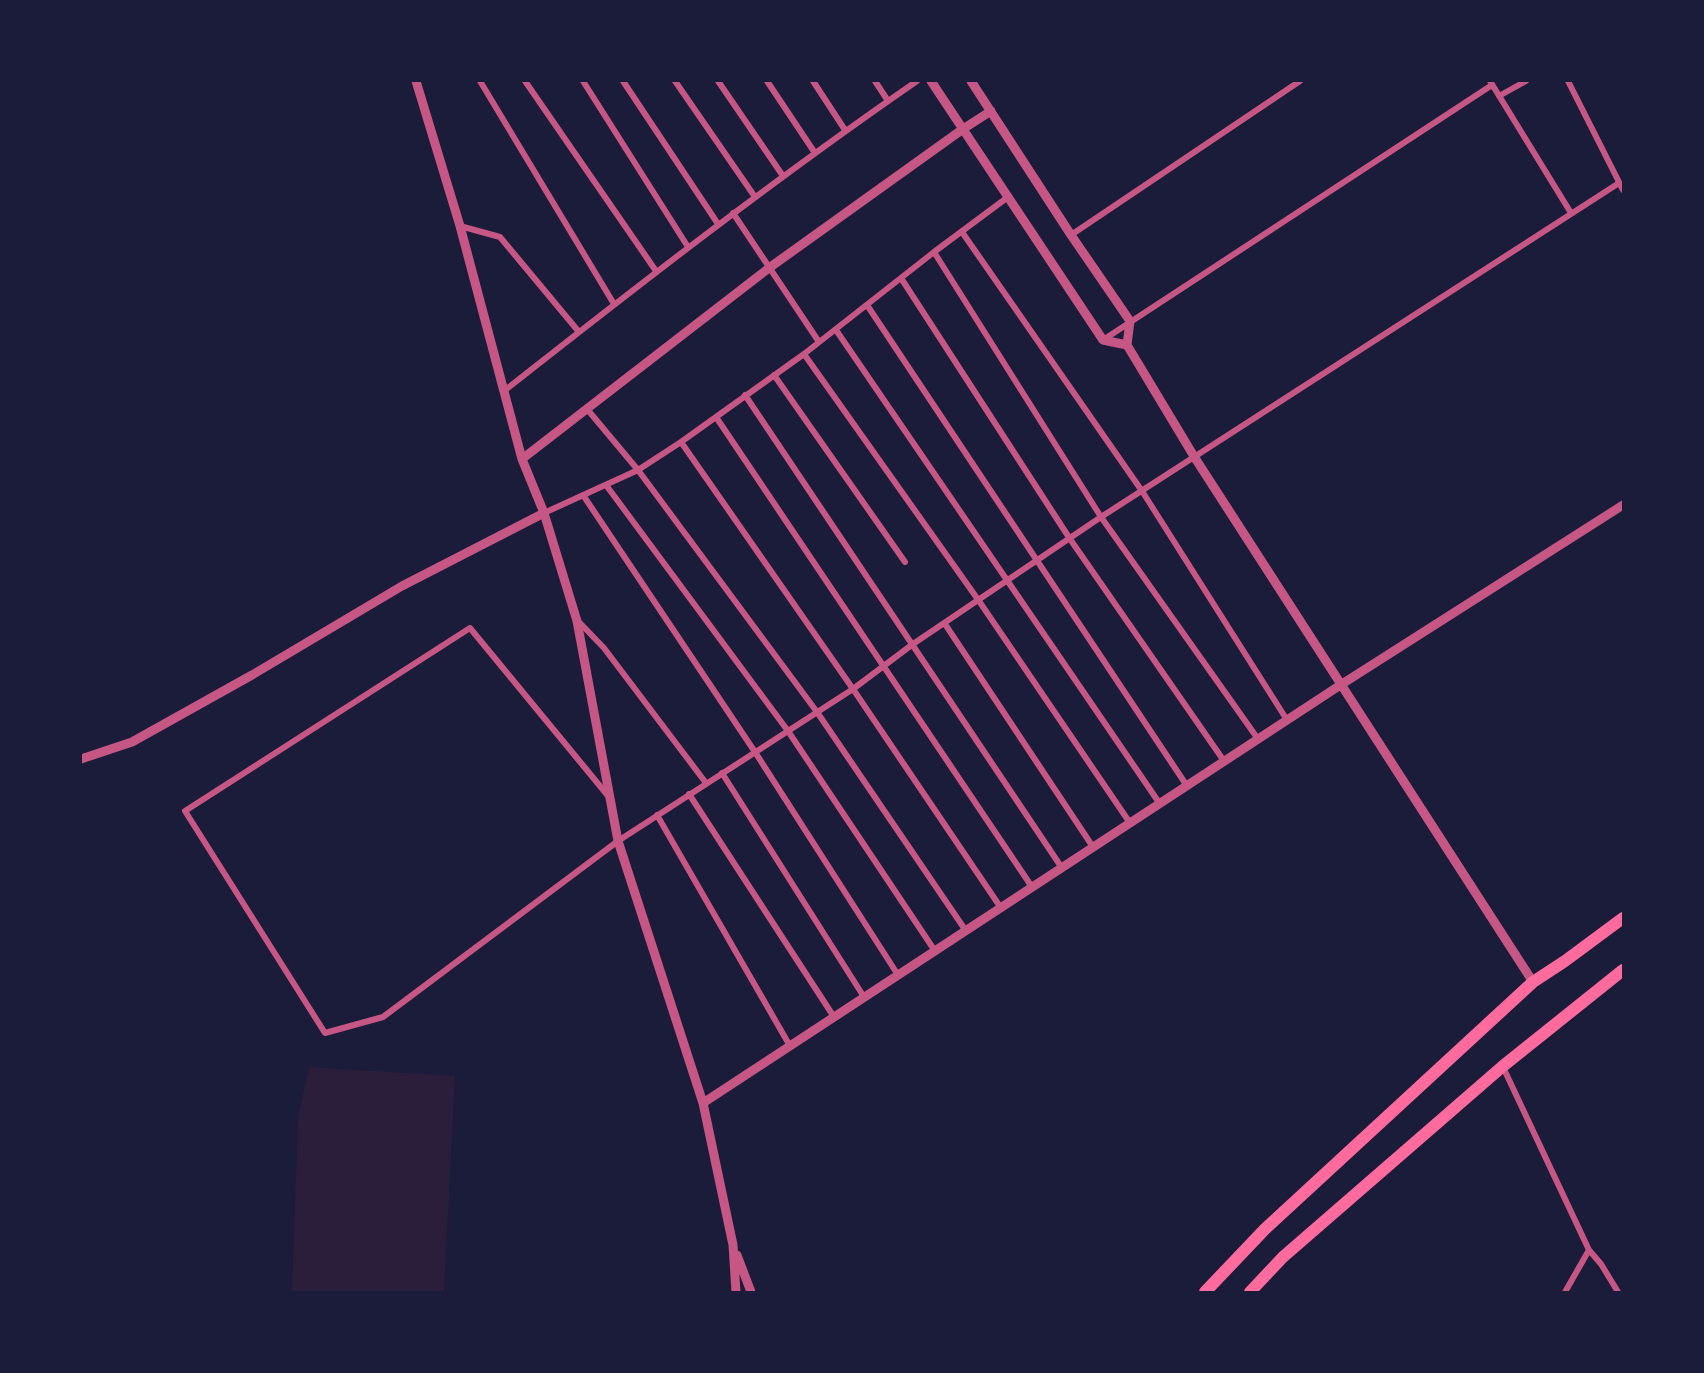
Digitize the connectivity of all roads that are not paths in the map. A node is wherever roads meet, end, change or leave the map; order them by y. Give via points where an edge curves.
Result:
1 (417, 81) edge
2 (480, 81) edge
3 (525, 81) edge
4 (583, 81) edge
5 (623, 81) edge
6 (675, 81) edge
7 (718, 81) edge
8 (767, 81) edge
9 (813, 81) edge
10 (875, 81) edge
11 (917, 81) edge
12 (931, 81) edge
13 (971, 81) edge
14 (1300, 81) edge
15 (1526, 81) edge
16 (1568, 81) edge
17 (1491, 83) edge
18 (1499, 96) junction
19 (888, 101) junction
20 (991, 111) junction
21 (963, 129) junction
22 (845, 130) junction
23 (815, 153) junction
24 (783, 177) junction
25 (1619, 183) junction
26 (1623, 190) edge
27 (755, 197) junction
28 (1008, 197) junction
29 (734, 213) junction
30 (1571, 213) junction
31 (718, 224) junction
32 (460, 226) junction
33 (962, 232) junction
34 (1071, 235) junction
35 (688, 247) junction
36 (934, 252) junction
37 (769, 268) junction
38 (656, 271) junction
39 (901, 278) junction
40 (614, 304) junction
41 (867, 305) junction
42 (1130, 321) junction
43 (836, 330) junction
44 (579, 332) junction
45 (1104, 340) junction
46 (819, 342) junction
47 (1127, 345) junction
48 (804, 354) junction
49 (774, 375) junction
50 (504, 391) junction
51 (746, 395) junction
52 (587, 409) junction
53 (716, 417) junction
54 (681, 442) junction
55 (1195, 458) junction
56 (522, 459) junction
57 (638, 470) junction
58 (606, 485) junction
59 (1142, 491) junction
60 (583, 495) junction
61 (1623, 505) edge
62 (544, 513) junction
63 (1101, 518) junction
64 (1070, 539) junction
65 (1037, 561) junction
66 (904, 562) dead end
67 (1009, 581) junction
68 (979, 601) junction
69 (577, 621) junction
70 (945, 624) junction
71 (913, 644) junction
72 (883, 666) junction
73 (1341, 684) junction
74 (852, 689) junction
75 (817, 712) junction
76 (1287, 720) junction
77 (788, 731) junction
78 (1258, 739) junction
79 (755, 752) junction
80 (81, 759) edge
81 (1224, 761) junction
82 (722, 772) junction
83 (706, 783) junction
84 (1187, 786) junction
85 (689, 794) junction
86 (611, 799) junction
87 (1160, 804) junction
88 (657, 815) junction
89 (1130, 823) junction
90 (618, 841) junction
91 (1093, 847) junction
92 (1062, 868) junction
93 (1032, 887) junction
94 (1001, 908) junction
95 (1623, 918) edge
96 (966, 931) junction
97 (935, 951) junction
98 (1623, 970) edge
99 (898, 975) junction
100 (1533, 982) junction
101 (864, 998) junction
102 (834, 1017) junction
103 (790, 1046) junction
104 (1503, 1066) junction
105 (703, 1103) junction
106 (733, 1245) junction
107 (1589, 1250) junction
108 (736, 1292) edge
109 (751, 1292) edge
110 (1205, 1292) edge
111 (1250, 1292) edge
112 (1564, 1292) edge
113 (1618, 1292) edge

1 - 32 street
2 - 40 street
3 - 38 street
4 - 35 street
5 - 31 street
6 - 27 street
7 - 24 street
8 - 23 street
9 - 22 street
10 - 19 street
11 - 19 street
12 - 21 street
13 - 20 street
14 - 34 street
15 - 18 street
16 - 25 street
17 - 18 street
17 - 42 street
18 - 30 street
19 - 22 street
20 - 21 street
20 - 34 street
21 - 28 street
21 - 37 street
22 - 23 street
23 - 24 street
24 - 27 street
25 - 26 street
25 - 30 street
27 - 29 street
28 - 33 street
28 - 45 street
29 - 31 street
29 - 37 street
30 - 55 street
31 - 35 street
32 - 44 street via 500,237
32 - 50 street
33 - 36 street
33 - 59 street
34 - 42 street
35 - 38 street
36 - 39 street
36 - 63 street
37 - 46 street
37 - 52 street
38 - 40 street
39 - 41 street
39 - 64 street
40 - 44 street
41 - 43 street
41 - 65 street
42 - 45 street
42 - 47 street
43 - 46 street
43 - 67 street
44 - 50 street
45 - 47 street
46 - 48 street
47 - 55 street
48 - 49 street
48 - 68 street
49 - 51 street
49 - 66 street
50 - 56 street
51 - 53 street
51 - 71 street
52 - 56 street
52 - 57 street
53 - 54 street
53 - 72 street
54 - 57 street
54 - 74 street
55 - 59 street
55 - 73 street
56 - 62 street
57 - 58 street
57 - 75 street
58 - 60 street
58 - 77 street
59 - 63 street
59 - 76 street
60 - 62 street
60 - 79 street
61 - 73 street
62 - 69 street
62 - 80 street via 402,586 132,742
63 - 64 street
63 - 78 street
64 - 65 street
64 - 81 street
65 - 67 street
65 - 84 street
67 - 68 street
67 - 87 street
68 - 70 street
68 - 89 street
69 - 83 street via 604,648
69 - 86 street
70 - 71 street
70 - 91 street
71 - 72 street
71 - 92 street
72 - 74 street
72 - 93 street
73 - 76 street
73 - 100 street
74 - 75 street
74 - 94 street
75 - 77 street
75 - 96 street
76 - 78 street
77 - 79 street
77 - 97 street
78 - 81 street
79 - 82 street
79 - 99 street
81 - 84 street
82 - 83 street
82 - 101 street
83 - 85 street
84 - 87 street
85 - 88 street
85 - 102 street
86 - 90 street
86 - 90 street via 470,628 185,811 325,1033 383,1017
87 - 89 street
88 - 90 street
88 - 103 street
89 - 91 street
90 - 105 street
91 - 92 street
92 - 93 street
93 - 94 street
94 - 96 street
95 - 100 highway
96 - 97 street
97 - 99 street
98 - 104 highway
99 - 101 street
100 - 110 highway via 1265,1229
101 - 102 street
102 - 103 street
103 - 105 street
104 - 107 street
104 - 111 highway via 1283,1257
105 - 106 street
106 - 108 street
106 - 109 street
107 - 112 street
107 - 113 street

